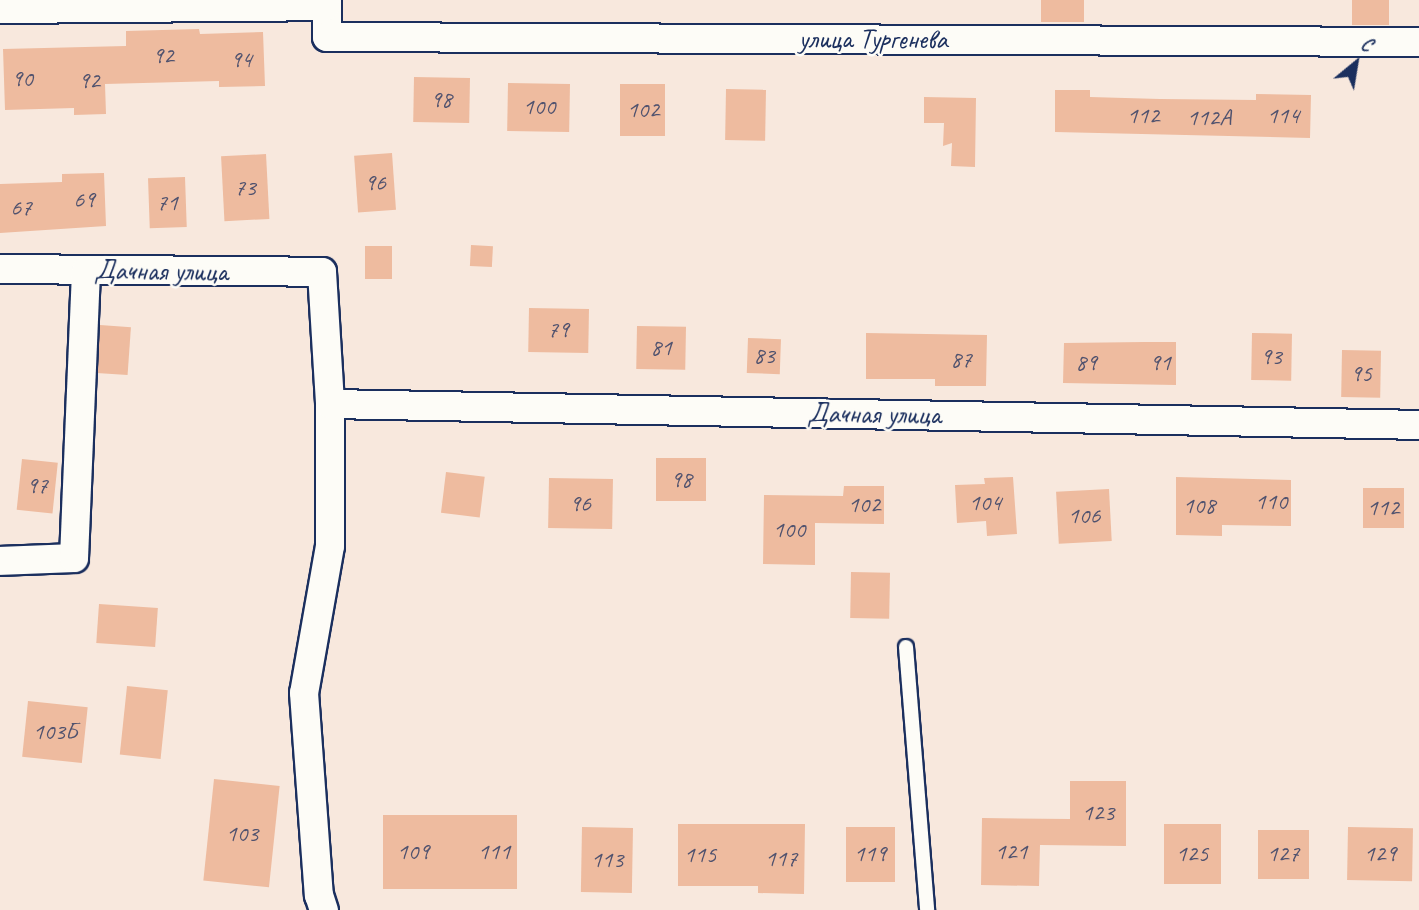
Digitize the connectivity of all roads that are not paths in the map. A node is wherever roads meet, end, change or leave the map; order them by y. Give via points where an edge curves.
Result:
1 (326, 3) edge
2 (0, 9) edge
3 (1419, 42) edge
4 (0, 269) edge
5 (86, 270) junction
6 (330, 404) junction
7 (1419, 425) edge
8 (0, 561) edge
9 (906, 647) dead end
10 (324, 910) edge
11 (927, 910) edge

1 - 2 street
1 - 3 street, улица Тургенева via 327,37
4 - 5 street, Дачная улица
5 - 6 street, Дачная улица via 322,272
5 - 8 street via 74,558
6 - 7 street, Дачная улица
6 - 10 street via 330,547 304,693 319,895
9 - 11 lane

